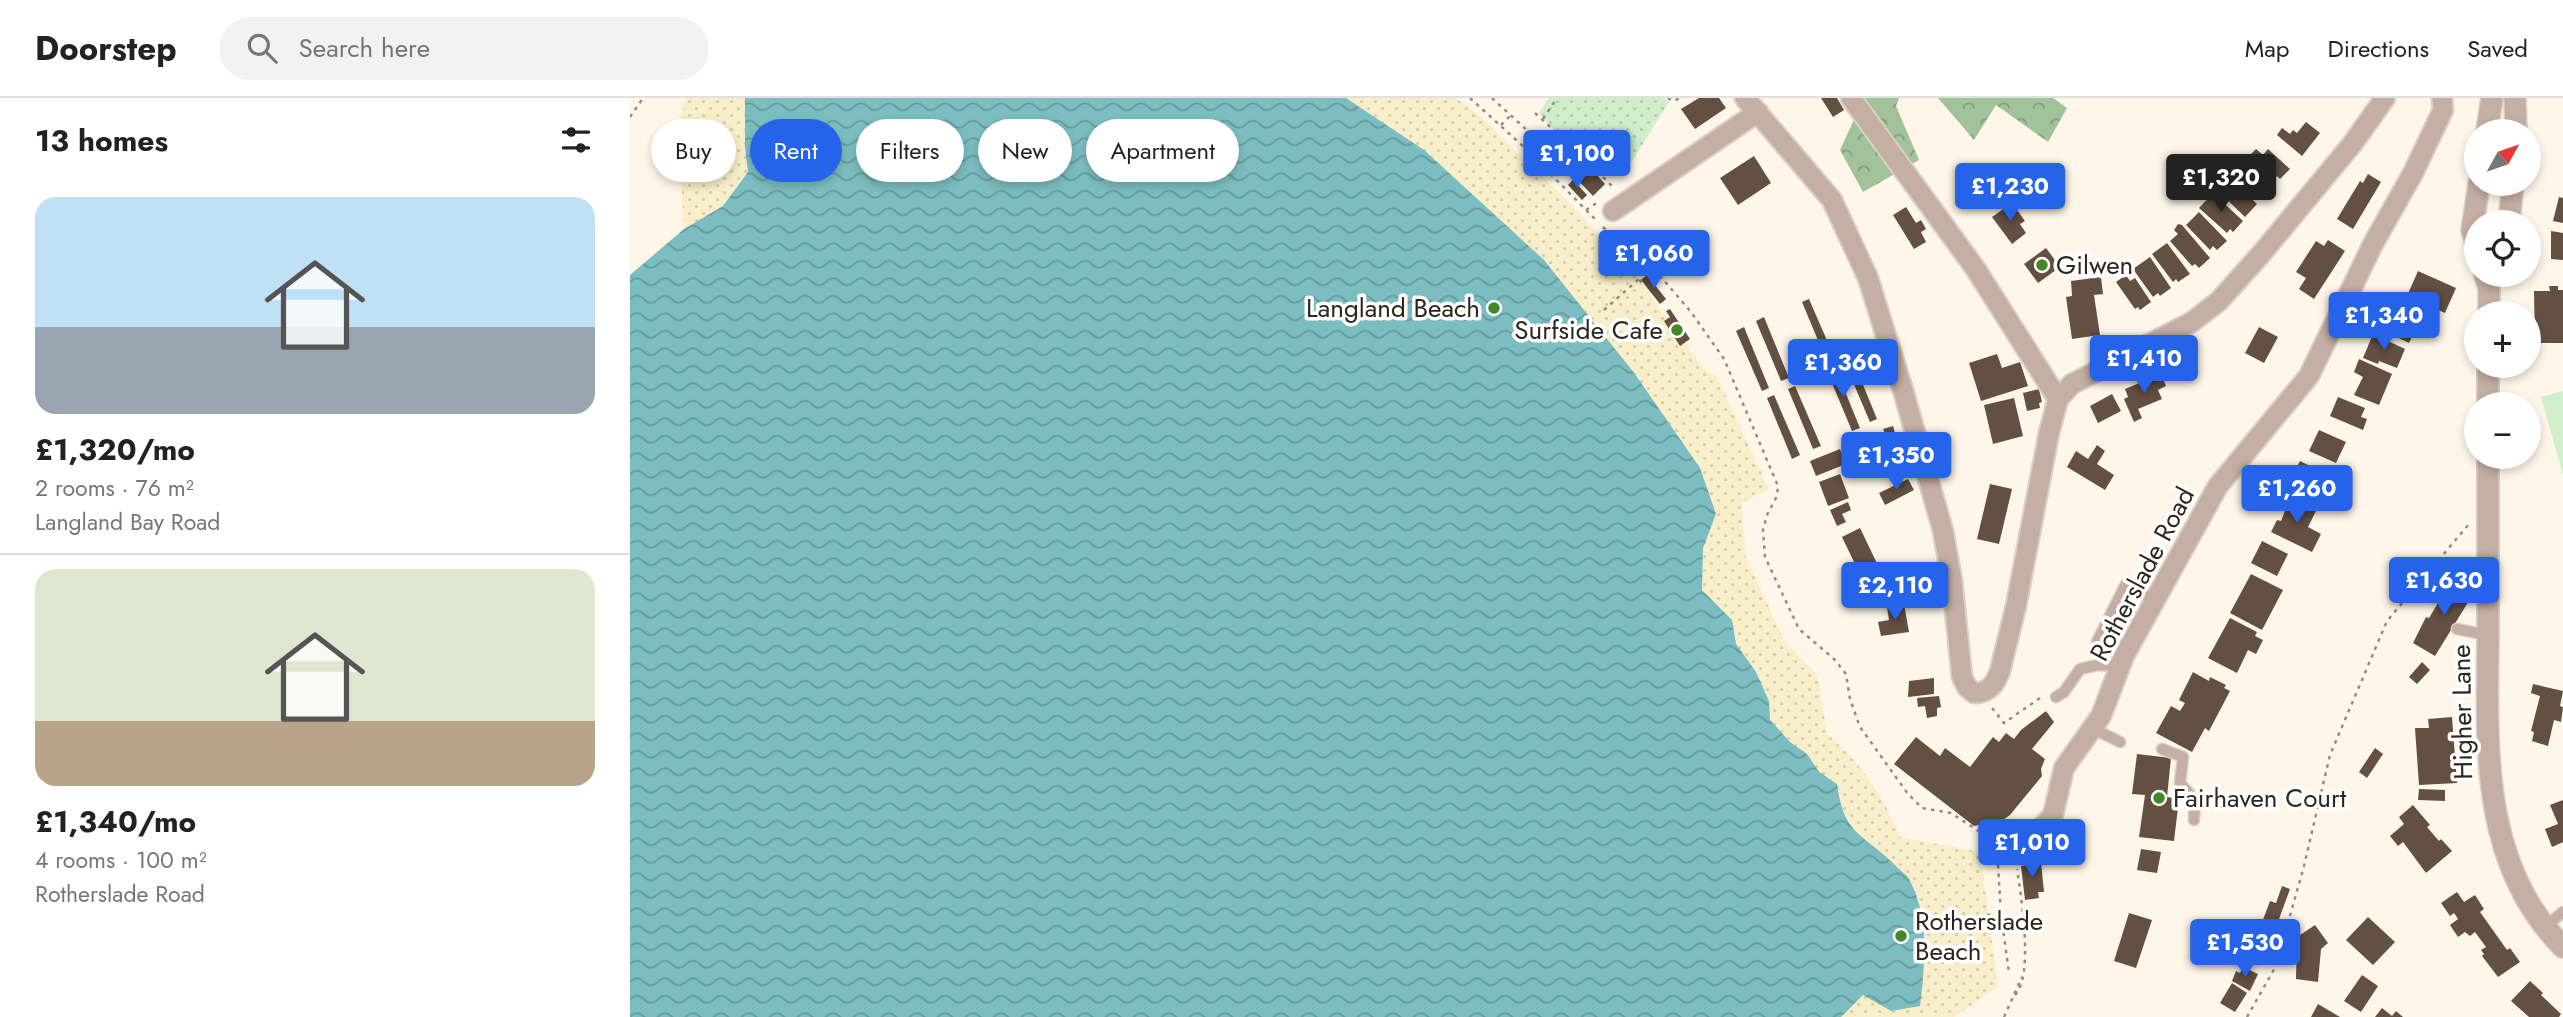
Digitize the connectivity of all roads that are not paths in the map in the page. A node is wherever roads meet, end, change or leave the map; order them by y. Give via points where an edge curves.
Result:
1 (1851, 98) edge
2 (2385, 98) edge
3 (2442, 98) edge
4 (2492, 98) edge
5 (2515, 98) edge
6 (1751, 105) edge
7 (2489, 119) edge
8 (2516, 119) edge
9 (1620, 207) road end
10 (2058, 398) junction
11 (2488, 469) edge
12 (2155, 600) junction
13 (2457, 629) dead end
14 (2488, 636) junction
15 (2097, 642) dead end
16 (2120, 666) junction
17 (2051, 695) road end
18 (2092, 727) junction
19 (2120, 742) dead end
20 (2162, 750) dead end
21 (2194, 820) dead end
22 (2005, 848) road end
23 (2563, 912) edge
24 (2544, 928) junction
25 (2563, 947) edge

1 - 10 street via 1975,268
2 - 10 street via 2353,143 2219,301 2192,322 2071,384
3 - 12 street, Rotherslade Road via 2443,110 2413,173 2309,376 2218,485
4 - 7 street
5 - 8 street
6 - 9 street
6 - 10 street via 1832,200 1868,278 1943,531 1962,677 1975,693 1989,689 2000,671
11 - 14 street, Higher Lane
12 - 15 lane via 2126,584
12 - 16 street, Rotherslade Road
13 - 14 lane
14 - 24 street, Higher Lane via 2487,746 2493,807 2528,905
16 - 17 lane via 2080,669 2064,692
16 - 18 street, Rotherslade Road via 2101,716
18 - 19 lane
18 - 22 street, Rotherslade Road via 2064,768 2053,815
20 - 21 lane via 2183,757 2180,783 2195,800
23 - 24 lane
24 - 25 street, Higher Lane

